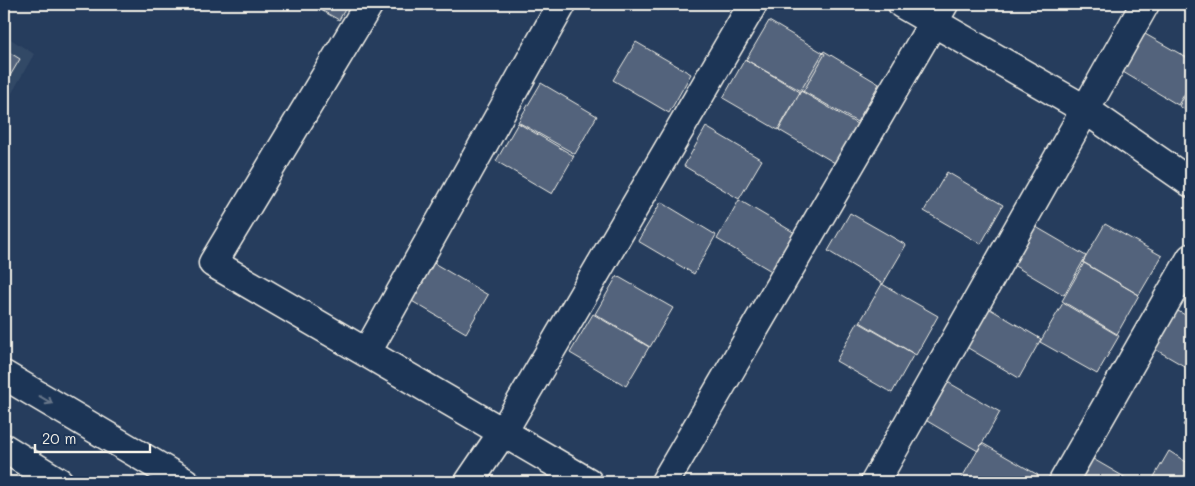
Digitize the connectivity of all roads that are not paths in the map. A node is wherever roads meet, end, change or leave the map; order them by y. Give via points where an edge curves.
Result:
1 (369, 4) edge
2 (562, 4) edge
3 (753, 4) edge
4 (902, 4) edge
5 (1145, 4) edge
6 (939, 13) edge
7 (1086, 110) junction
8 (1191, 183) edge
9 (1191, 258) edge
10 (367, 352) junction
11 (4, 375) edge
12 (503, 432) junction
13 (4, 448) edge
14 (59, 482) edge
15 (185, 482) edge
16 (469, 482) edge
17 (588, 482) edge
18 (665, 482) edge
19 (875, 482) edge
20 (1063, 482) edge

1 - 10 street via 214,263
2 - 10 street
3 - 12 street
4 - 6 street
5 - 7 street
6 - 7 street
6 - 18 street
7 - 8 street
7 - 19 street
9 - 20 street
10 - 12 street
11 -> 15 street
12 - 16 street
12 - 17 street
13 - 14 street

